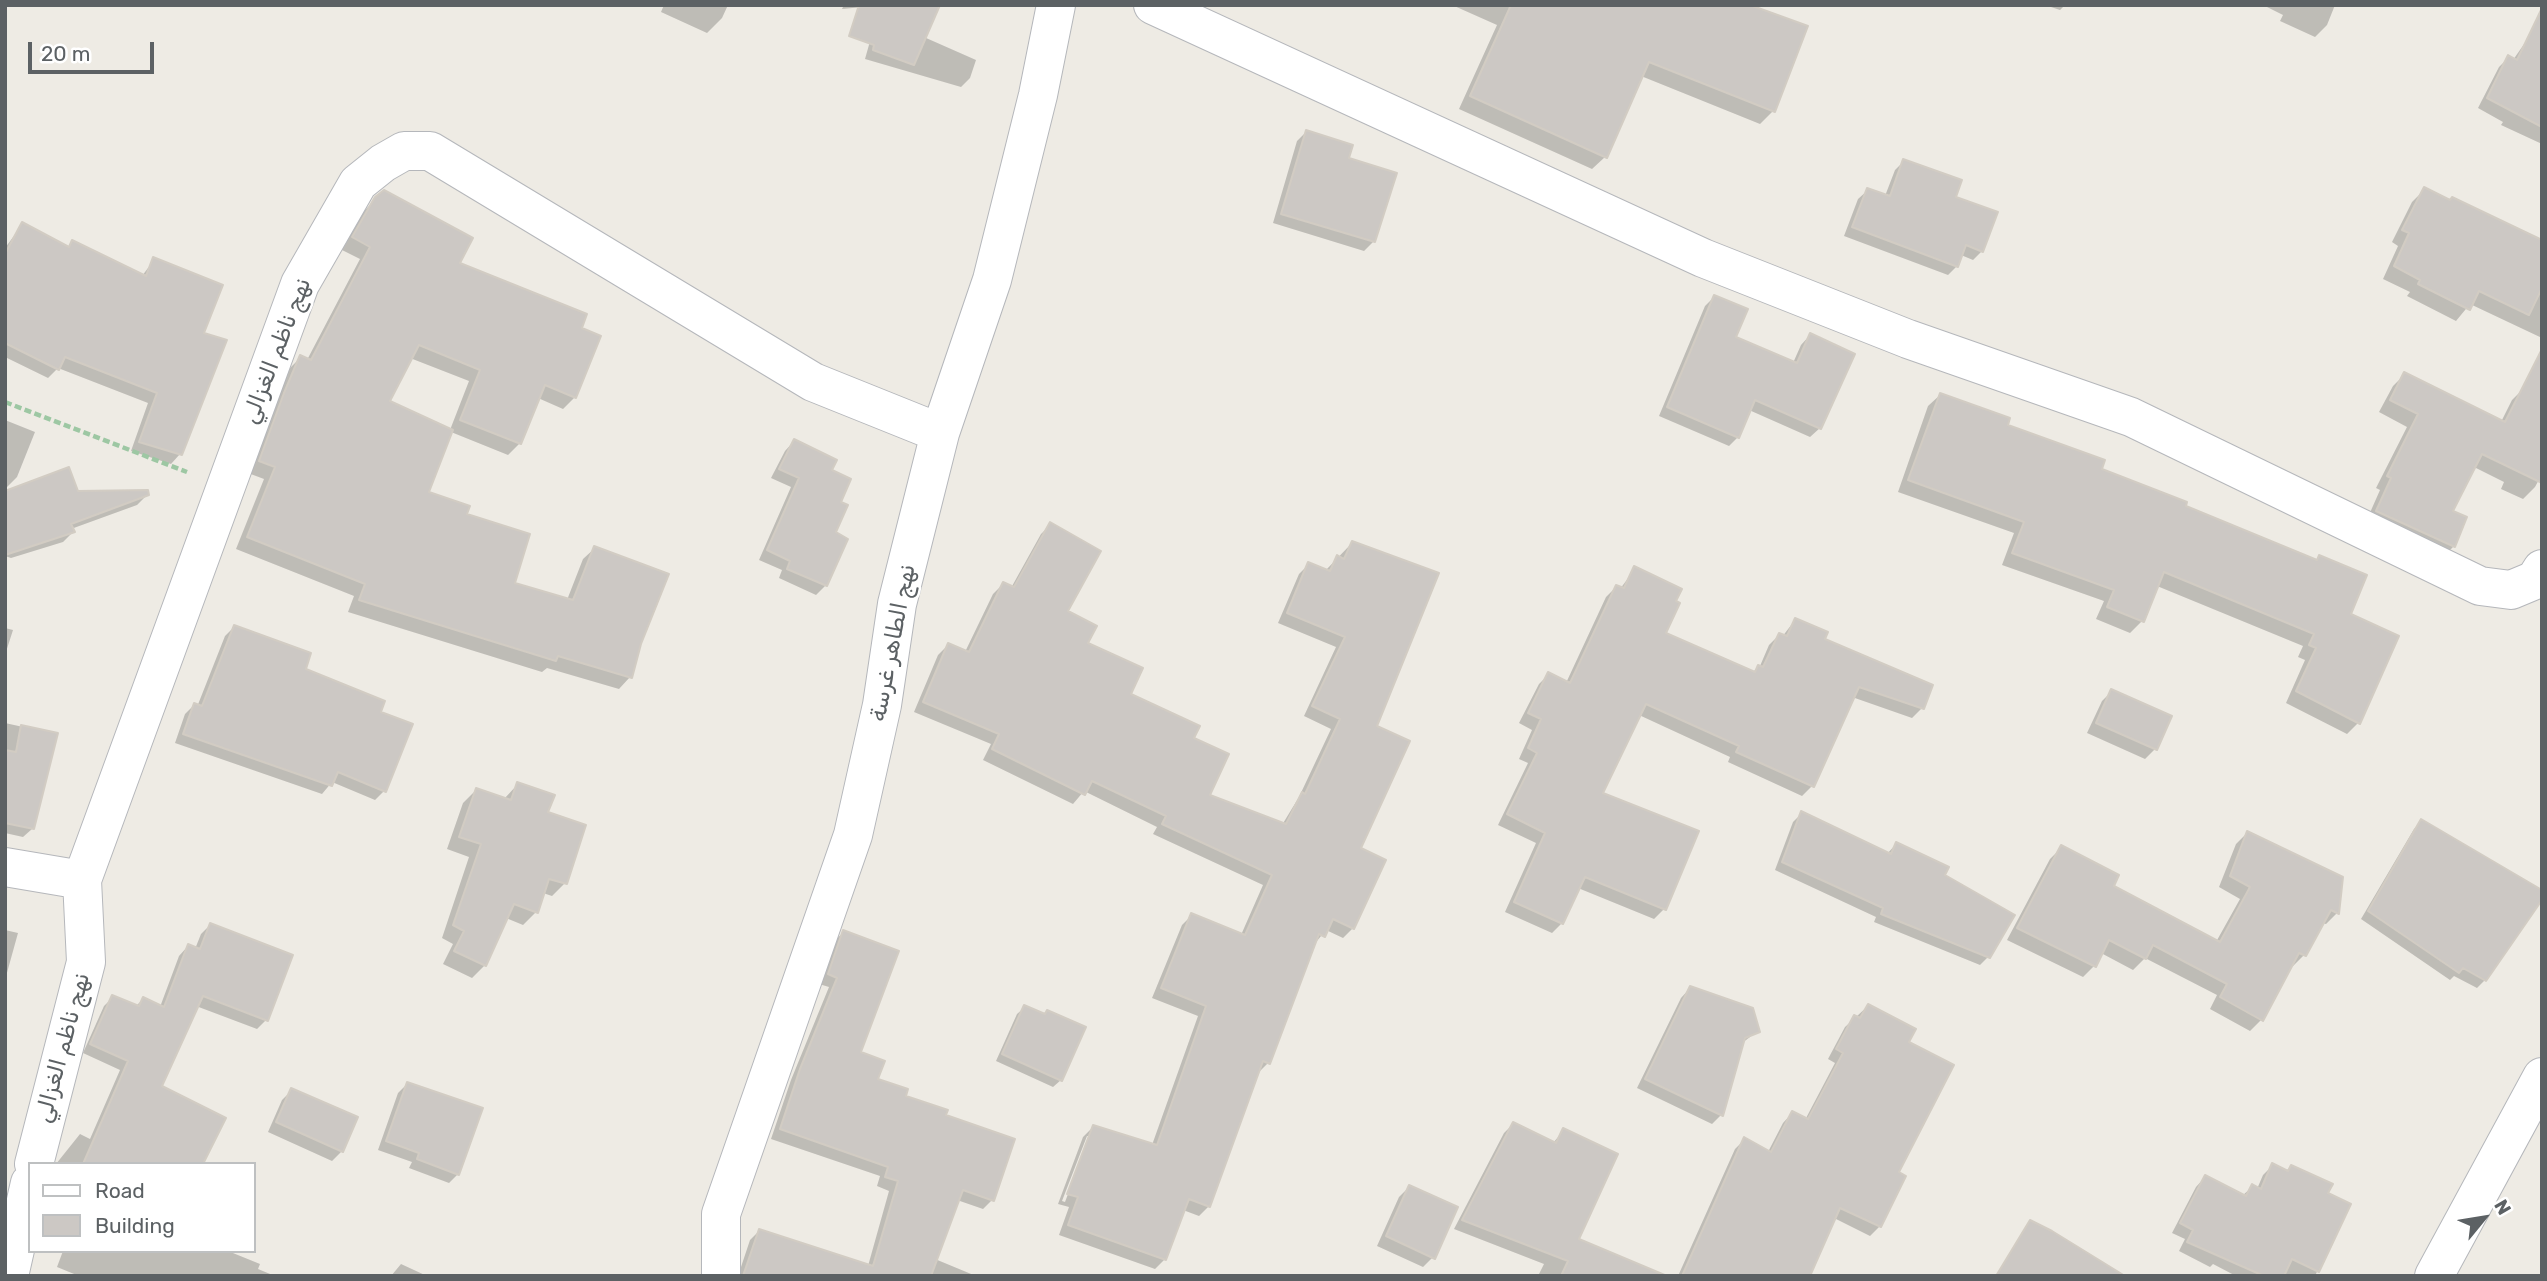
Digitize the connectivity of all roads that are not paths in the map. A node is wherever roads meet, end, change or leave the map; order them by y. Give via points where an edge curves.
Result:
1 (1056, 5) edge
2 (1153, 5) edge
3 (940, 433) junction
4 (2542, 569) edge
5 (5, 867) edge
6 (82, 880) junction
7 (2542, 1077) edge
8 (35, 1162) edge
9 (28, 1192) edge
10 (9, 1276) edge
11 (720, 1276) edge
12 (2434, 1276) edge

1 - 3 street, نهج الطاهر غرسة via 992,280
2 - 4 street via 1703,258 1908,340 2131,417 2480,586 2511,590 2535,580
3 - 6 street, نهج ناظم الغزالي via 813,382 430,151 404,151 358,183 300,284
3 - 11 street, نهج الطاهر غرسة via 897,604 882,705 853,835 721,1214
5 - 6 street
6 - 8 street, نهج ناظم الغزالي via 86,962
7 - 12 street
9 - 10 street

